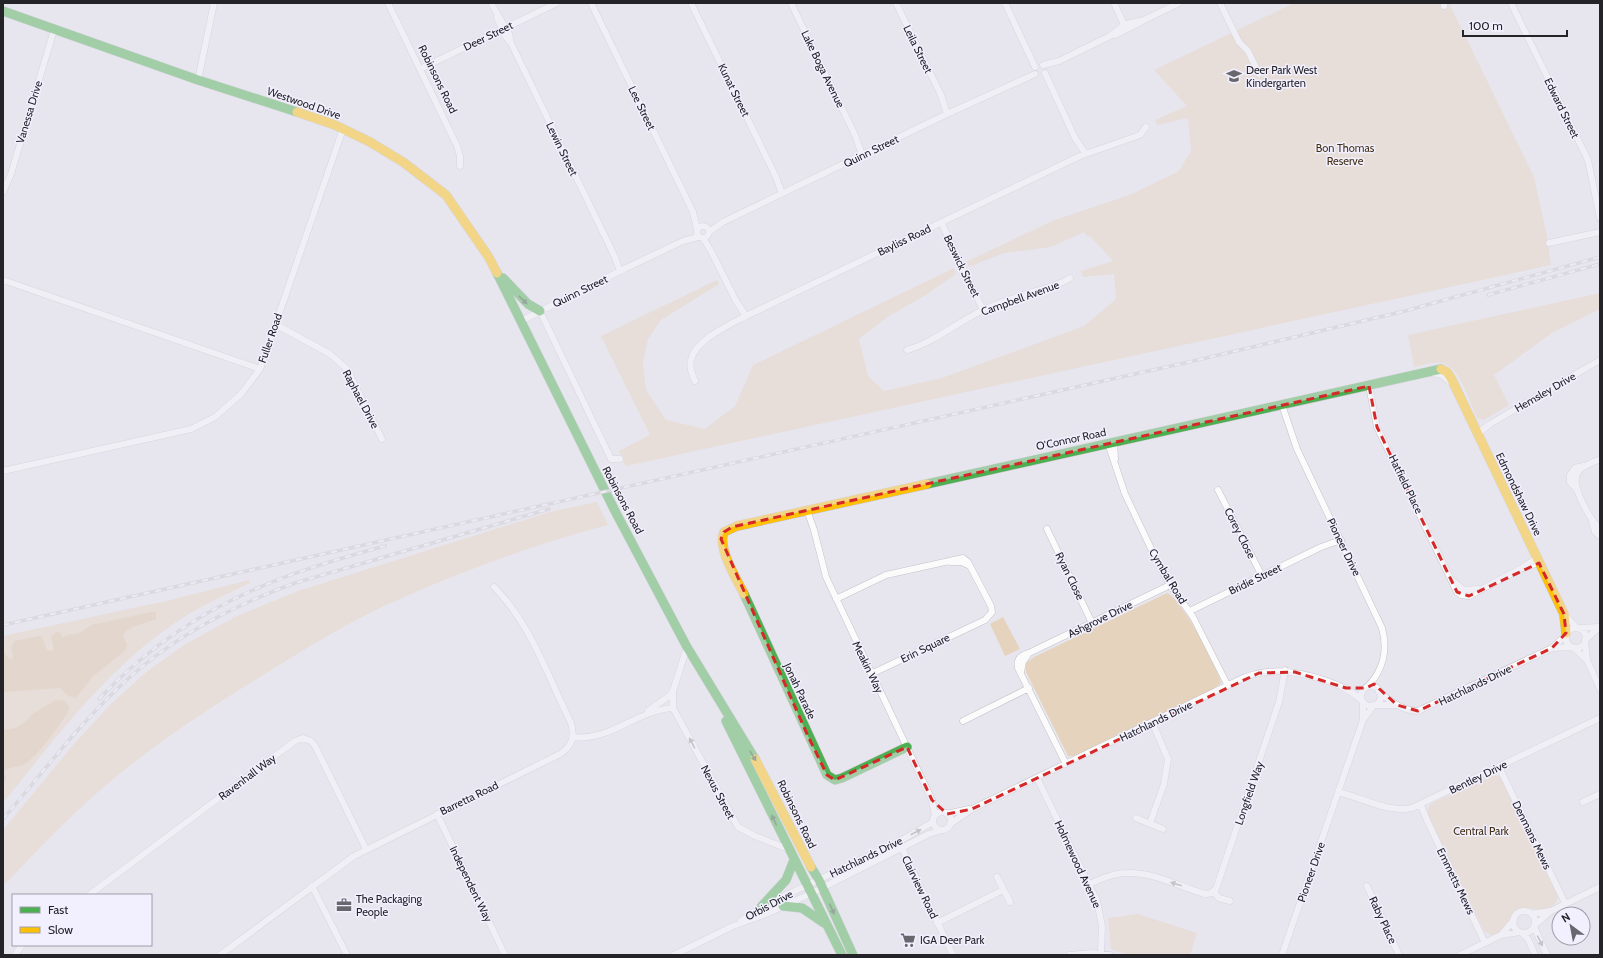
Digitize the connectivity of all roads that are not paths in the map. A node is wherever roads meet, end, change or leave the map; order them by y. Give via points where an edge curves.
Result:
1 (214, 3) edge
2 (388, 3) edge
3 (491, 3) edge
4 (557, 3) edge
5 (592, 3) edge
6 (691, 3) edge
7 (791, 3) edge
8 (896, 3) edge
9 (1005, 3) edge
10 (1114, 3) edge
11 (1179, 3) edge
12 (1220, 3) edge
13 (1511, 3) edge
14 (3, 10) edge
15 (1125, 26) junction
16 (504, 29) junction
17 (54, 30) junction
18 (420, 69) junction
19 (1040, 70) junction
20 (1259, 74) dead end
21 (198, 80) junction
22 (949, 113) junction
23 (1146, 127) dead end
24 (343, 129) junction
25 (865, 154) junction
26 (1082, 155) junction
27 (460, 166) dead end
28 (3, 192) edge
29 (784, 193) junction
30 (1600, 218) edge
31 (941, 222) junction
32 (703, 232) junction
33 (1600, 232) edge
34 (1549, 243) dead end
35 (491, 262) junction
36 (622, 270) junction
37 (1070, 278) dead end
38 (3, 280) edge
39 (983, 310) junction
40 (540, 311) junction
41 (744, 317) junction
42 (521, 321) junction
43 (275, 324) junction
44 (907, 350) dead end
45 (1600, 360) edge
46 (260, 369) junction
47 (1443, 373) joint
48 (695, 381) dead end
49 (1369, 386) junction
50 (1285, 404) junction
51 (1476, 432) junction
52 (382, 439) dead end
53 (1111, 443) junction
54 (620, 459) dead end
55 (1600, 459) edge
56 (3, 471) edge
57 (1218, 490) dead end
58 (810, 509) junction
59 (1592, 520) junction
60 (1047, 529) dead end
61 (1600, 530) edge
62 (722, 534) joint
63 (1600, 536) edge
64 (1340, 538) junction
65 (1538, 560) junction
66 (1262, 576) junction
67 (1170, 585) junction
68 (494, 587) dead end
69 (836, 599) junction
70 (1190, 612) junction
71 (1564, 614) junction
72 (1092, 623) junction
73 (1599, 627) edge
74 (1577, 628) junction
75 (1566, 634) junction
76 (1585, 641) junction
77 (687, 647) junction
78 (1552, 648) junction
79 (1574, 648) junction
80 (1587, 660) junction
81 (1282, 670) junction
82 (871, 674) junction
83 (1379, 674) junction
84 (1228, 686) junction
85 (710, 688) junction
86 (1029, 688) junction
87 (1346, 688) junction
88 (1366, 688) junction
89 (1600, 688) edge
90 (672, 691) junction
91 (1379, 691) junction
92 (1363, 702) junction
93 (1375, 705) junction
94 (1397, 705) junction
95 (673, 708) junction
96 (641, 715) junction
97 (1600, 718) edge
98 (964, 720) dead end
99 (1363, 720) junction
100 (1152, 722) junction
101 (573, 737) junction
102 (907, 747) junction
103 (1066, 764) junction
104 (1499, 767) junction
105 (1037, 778) junction
106 (1339, 790) junction
107 (1600, 794) edge
108 (932, 800) junction
109 (1583, 802) dead end
110 (1420, 805) junction
111 (972, 809) junction
112 (946, 813) junction
113 (437, 814) junction
114 (1136, 818) dead end
115 (934, 819) junction
116 (1150, 823) junction
117 (950, 824) junction
118 (1163, 829) dead end
119 (942, 830) junction
120 (898, 842) junction
121 (902, 848) junction
122 (366, 849) junction
123 (788, 849) junction
124 (794, 860) junction
125 (997, 877) dead end
126 (820, 884) junction
127 (1089, 884) junction
128 (312, 886) junction
129 (1367, 886) dead end
130 (1600, 886) edge
131 (808, 890) junction
132 (1003, 890) junction
133 (1214, 891) junction
134 (90, 894) edge
135 (1010, 902) dead end
136 (1230, 902) dead end
137 (1565, 903) junction
138 (783, 906) junction
139 (1560, 906) edge
140 (761, 907) junction
141 (1551, 911) joint
142 (1532, 914) junction
143 (1514, 920) junction
144 (825, 923) junction
145 (937, 923) junction
146 (733, 926) junction
147 (1534, 926) junction
148 (1521, 932) junction
149 (1501, 935) junction
150 (1486, 943) junction
151 (21, 946) edge
152 (1101, 953) junction
153 (15, 955) edge
154 (220, 955) edge
155 (347, 955) edge
156 (505, 955) edge
157 (674, 955) edge
158 (842, 955) edge
159 (853, 955) edge
160 (953, 955) edge
161 (1069, 955) edge
162 (1110, 955) edge
163 (1282, 955) edge
164 (1399, 955) edge
165 (1460, 955) edge
166 (1536, 955) edge
167 (1547, 955) edge

1 - 21 street
2 - 18 street, Robinsons Road
3 - 16 street, Lewin Street
4 - 16 street, Deer Street
5 - 32 street, Lee Street
6 - 29 street, Kunat Street
7 - 25 street, Lake Boga Avenue
8 - 22 street, Leila Street
9 - 19 street
10 - 15 street
11 - 15 street, Quinn Street via 1138,24
12 - 20 street via 1239,42 1248,51
13 - 30 street, Edward Street via 1588,160
14 - 17 main road, Westwood Drive
15 - 19 street, Quinn Street
16 - 18 street, Deer Street
16 - 36 street, Lewin Street
17 - 21 main road, Westwood Drive
17 - 28 street, Vanessa Drive via 11,174
18 - 27 street, Robinsons Road via 457,146
19 - 22 street, Quinn Street
19 - 26 street
21 - 24 main road, Westwood Drive
22 - 25 street, Quinn Street
23 - 26 street, Bayliss Road via 1140,135 1128,141
24 - 35 main road, Westwood Drive via 403,162 434,185 456,208
24 - 43 street, Fuller Road
25 - 29 street, Quinn Street
26 - 31 street, Bayliss Road
29 - 32 street, Quinn Street
31 - 39 street, Beswick Street
31 - 41 street, Bayliss Road
32 - 36 street, Quinn Street
32 - 41 street, Lee Street
33 - 34 street
35 -> 40 main road via 521,298
35 - 42 main road, Westwood Drive
36 - 40 street, Quinn Street
37 - 39 street, Campbell Avenue
38 - 46 street
39 - 44 street, Campbell Avenue via 926,343
40 - 42 street, Quinn Street
40 - 54 street, Robinsons Road via 611,459
41 - 48 street, Bayliss Road via 703,342 695,350 690,361
42 - 77 main road, Robinsons Road via 615,511
43 - 46 street, Fuller Road
43 - 52 street, Raphael Drive via 330,354 346,369
45 - 51 street, Hemsley Drive
46 - 56 street, Fuller Road via 241,394 215,417 191,429
47 - 49 main road, O'Connor Road via 1438,369
47 - 51 main road, Edmondshaw Drive via 1451,378
49 - 50 main road, O'Connor Road
49 - 65 street, Hatfield Place via 1378,427 1452,580 1464,590 1480,589
50 - 53 main road, O'Connor Road
50 - 64 street, Pioneer Drive via 1297,449
51 - 65 main road, Edmondshaw Drive
53 - 58 main road, O'Connor Road
53 - 67 street, Cymbal Road via 1125,494
55 - 59 street via 1587,465 1576,476 1577,490
57 - 66 street, Corey Close
58 - 62 main road, O'Connor Road via 732,527
58 - 69 street, Meakin Way via 824,572
59 - 61 street
59 - 63 street via 1595,532
60 - 72 street, Ryan Close
62 - 102 main road, Jonah Parade via 723,549 738,584 830,778 842,778
64 - 66 street, Bridie Street
64 - 83 street, Pioneer Drive via 1384,634 1385,649
65 - 71 main road, Edmondshaw Drive
66 - 70 street, Bridie Street
67 - 70 street, Cymbal Road
67 - 72 street, Ashgrove Drive
68 - 101 street via 515,610 525,627 571,723
69 - 82 street, Meakin Way
69 - 82 street, Erin Square via 886,575 948,561 962,562 970,566 987,601 987,612 979,622
70 - 84 street, Cymbal Road
71 - 74 street, Edmondshaw Drive
71 - 75 main road, Edmondshaw Drive
72 - 86 street, Ashgrove Drive via 1029,653 1023,662 1021,672
73 - 74 street
73 - 76 street
74 - 75 street via 1570,629
74 - 76 street via 1585,634
75 - 78 street, Hatchlands Drive
75 - 79 street via 1566,641
76 - 79 street
76 - 80 street
77 - 85 main road, Robinsons Road
77 - 90 street, Nexus Street
78 - 79 street, Hatchlands Drive
78 - 94 street, Hatchlands Drive via 1424,710 1412,711
79 - 80 street
80 - 89 street
81 - 84 street, Hatchlands Drive via 1259,673
81 - 87 street, Hatchlands Drive via 1302,673
81 - 133 street, Longfield Way via 1281,692 1274,718
82 - 102 street, Meakin Way
83 - 88 street, Pioneer Drive
83 - 91 street, Pioneer Drive
84 - 100 street, Hatchlands Drive
123 -> 85 main road, Robinsons Road
85 -> 126 main road, Robinsons Road via 765,776
86 - 98 street
86 - 103 street, Ashgrove Drive
87 - 88 street, Hatchlands Drive
87 - 92 street, Hatchlands Drive
88 - 91 street via 1374,687
88 - 92 street via 1361,695
90 - 95 street, Nexus Street
90 - 96 street, Nexus Street via 669,696
91 - 93 street via 1380,698
91 - 94 street, Hatchlands Drive
92 - 93 street via 1369,706
92 - 99 street, Pioneer Drive
93 - 94 street, Hatchlands Drive
93 - 99 street, Pioneer Drive
95 - 96 street, Nexus Street
123 -> 95 street, Nexus Street via 738,827
96 - 101 street, Nexus Street via 594,738
97 - 104 street, Bentley Drive
99 - 106 street, Pioneer Drive
100 - 103 street, Hatchlands Drive
100 - 116 street via 1168,759 1164,784
101 - 113 street, Barretta Road via 567,749 560,754
102 - 108 street, Meakin Way
103 - 105 street, Hatchlands Drive
104 - 110 street, Bentley Drive
104 - 137 street, Denmans Mews
105 - 111 street, Hatchlands Drive
105 - 127 street, Holmewood Avenue
106 - 110 street, Bentley Drive via 1389,808 1402,810
106 - 163 street, Pioneer Drive
107 - 109 street
108 - 112 street, Meakin Way
108 - 115 street, Meakin Way
110 - 150 street, Emmetts Mews
111 - 112 street, Hatchlands Drive
111 - 117 street, Hatchlands Drive
112 - 115 street via 938,813
112 - 117 street via 951,818
113 - 122 street, Barretta Road
113 - 156 street, Independent Way
114 - 116 street
115 - 119 street via 935,827
120 -> 115 street, Hatchlands Drive
116 - 118 street
117 - 119 street
119 - 121 street, Hatchlands Drive
120 - 121 street, Clairview Road
120 - 126 street, Hatchlands Drive
121 - 126 street, Hatchlands Drive
121 - 145 street, Clairview Road
122 - 128 street, Barretta Road
122 - 134 street, Ravenhall Way via 315,746 303,738 288,746
123 - 124 main road, Robinsons Road
124 - 131 main road, Robinsons Road
124 - 140 main road via 788,879
125 - 132 street
126 - 131 street
126 -> 159 main road, Robinsons Road
133 -> 127 street via 1205,894 1144,874 1128,873 1113,875
127 - 152 street, Holmewood Avenue via 1100,912
128 - 154 street, Barretta Road
128 - 155 street
129 - 164 street, Raby Place
130 - 137 street
131 - 138 street, Orbis Drive
131 - 140 street, Orbis Drive
131 - 144 main road, Robinsons Road
132 - 135 street
132 - 145 street
133 - 136 street via 1220,898
137 - 139 street
138 - 144 main road via 802,908
138 - 146 street, Orbis Drive
140 - 146 street, Orbis Drive
141 - 142 street
141 - 147 street
142 - 143 street via 1520,913
142 - 147 street
143 - 148 street via 1515,927
143 - 149 street
144 - 158 main road, Robinsons Road
145 - 160 street, Clairview Road
146 - 157 street, Orbis Drive
147 - 148 street via 1528,932
147 -> 167 street
148 - 149 street
148 - 166 street via 1528,939
149 - 150 street
150 - 165 street
151 - 153 street
152 - 161 street
152 - 162 street

